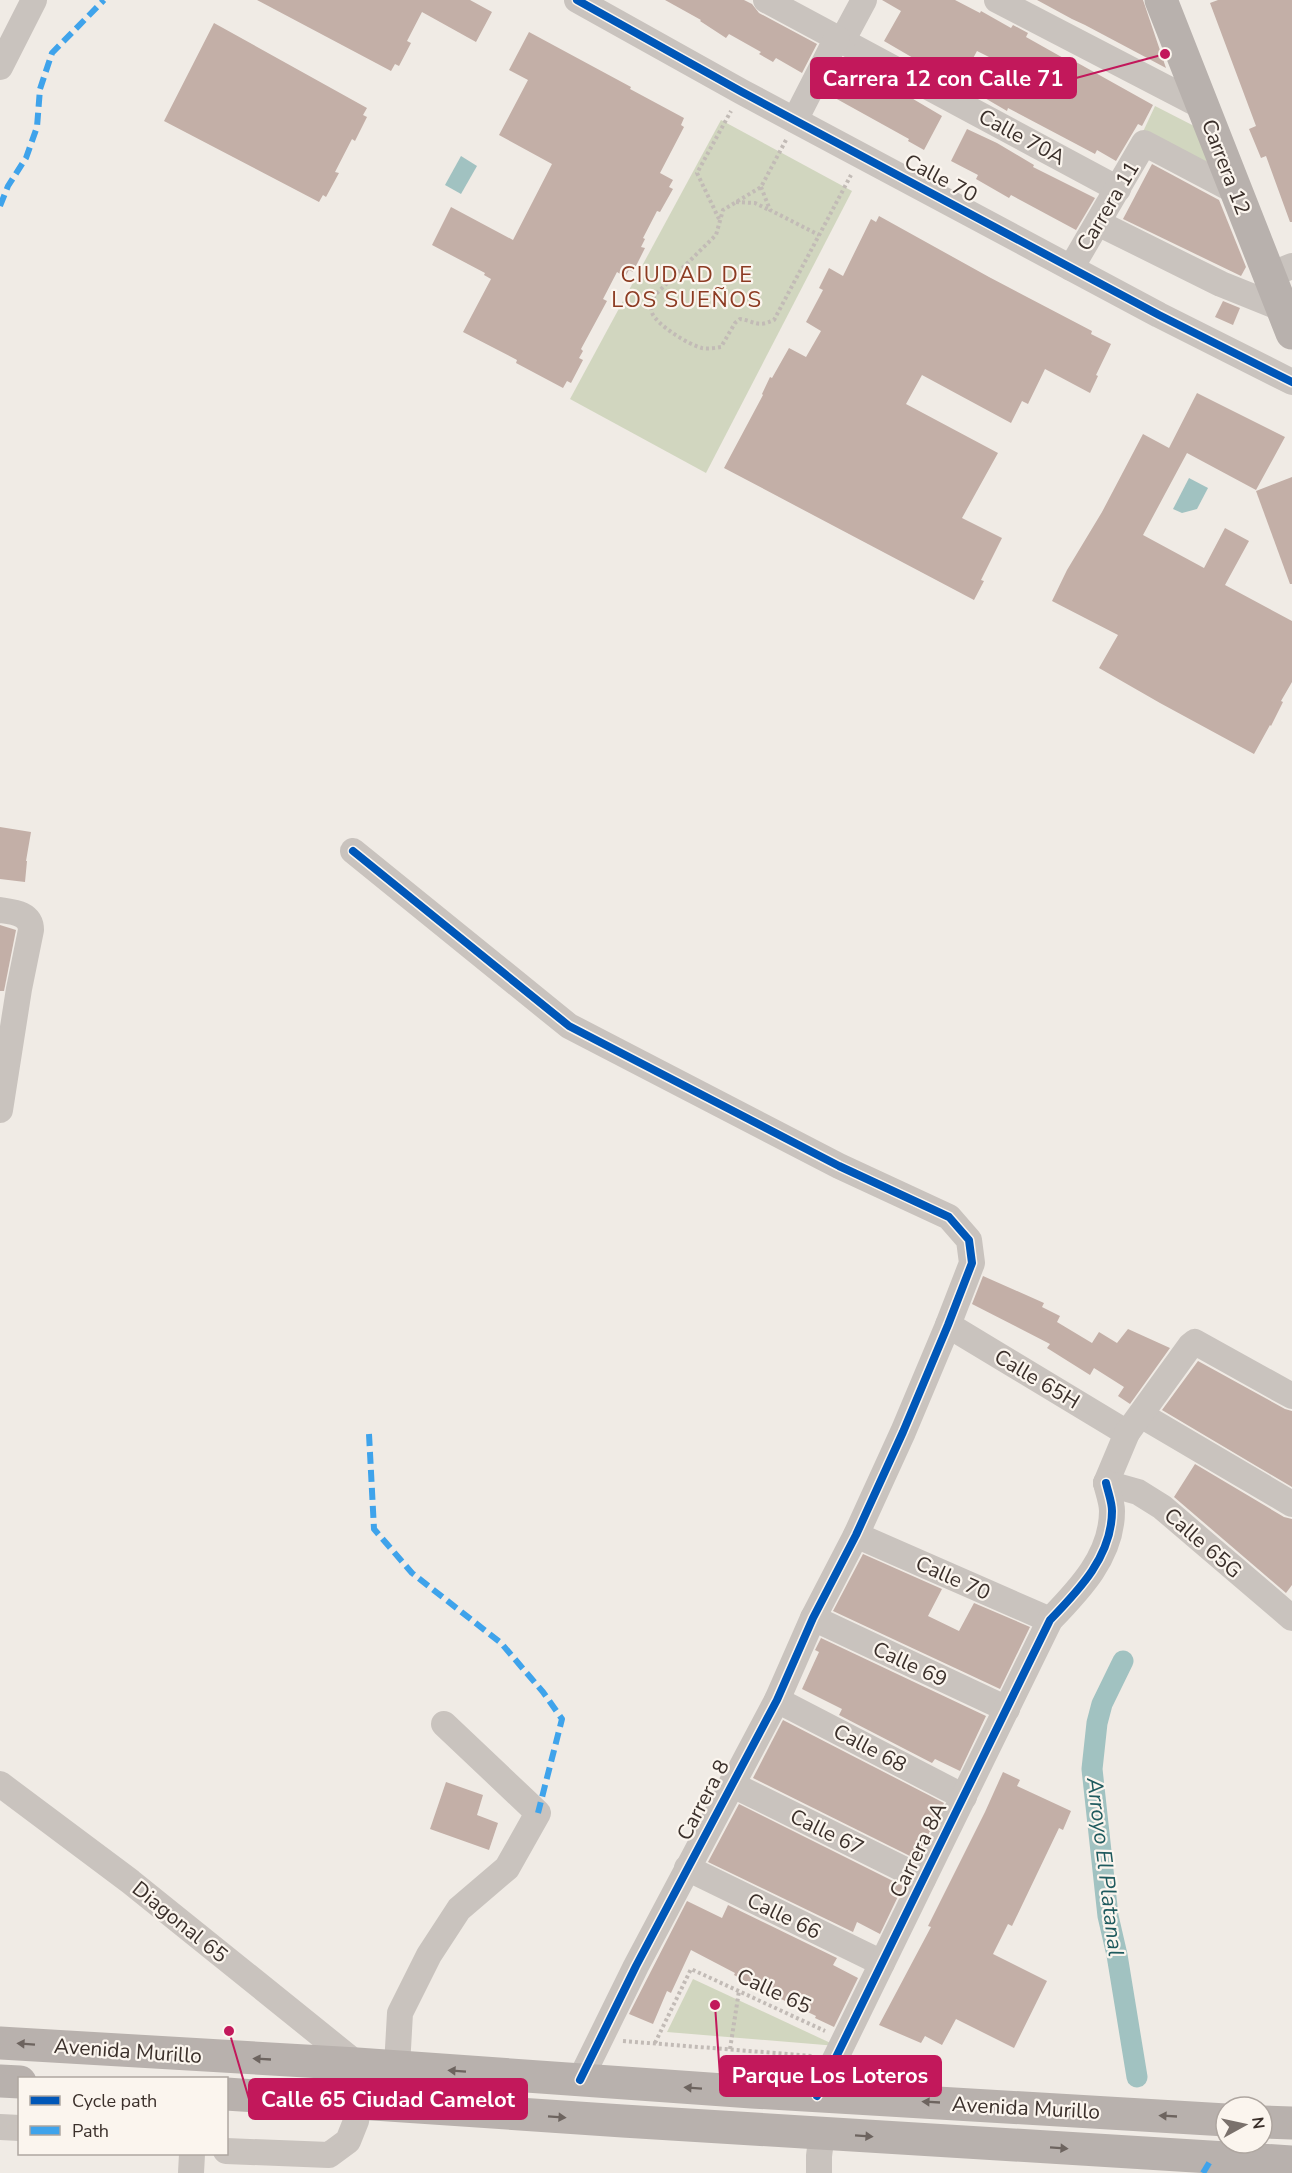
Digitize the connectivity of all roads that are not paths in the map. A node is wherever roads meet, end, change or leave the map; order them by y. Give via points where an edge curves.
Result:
1 (34, 0) edge
2 (577, 0) edge
3 (766, 0) edge
4 (864, 0) edge
5 (997, 0) edge
6 (1161, 0) edge
7 (840, 40) junction
8 (0, 67) edge
9 (1203, 107) junction
10 (795, 120) junction
11 (1118, 189) junction
12 (1235, 191) junction
13 (1098, 223) junction
14 (1071, 267) junction
15 (1281, 271) edge
16 (1287, 321) edge
17 (1292, 382) edge
18 (353, 851) dead end
19 (9, 911) edge
20 (9, 988) edge
21 (3, 1071) edge
22 (0, 1110) edge
23 (948, 1325) junction
24 (1292, 1396) edge
25 (1134, 1424) junction
26 (1106, 1483) junction
27 (1292, 1504) edge
28 (855, 1535) junction
29 (813, 1618) junction
30 (1292, 1618) edge
31 (1050, 1620) junction
32 (777, 1700) junction
33 (1007, 1709) junction
34 (444, 1724) dead end
35 (731, 1784) junction
36 (0, 1785) edge
37 (964, 1797) junction
38 (687, 1869) junction
39 (923, 1879) junction
40 (882, 1963) junction
41 (0, 2043) edge
42 (357, 2064) junction
43 (397, 2066) junction
44 (580, 2080) junction
45 (0, 2081) edge
46 (18, 2082) edge
47 (228, 2094) edge
48 (817, 2096) junction
49 (359, 2103) junction
50 (1214, 2119) edge
51 (1274, 2122) edge
52 (1292, 2123) edge
53 (0, 2127) edge
54 (18, 2128) edge
55 (228, 2151) edge
56 (192, 2155) edge
57 (817, 2159) edge
58 (1292, 2162) edge
59 (191, 2173) edge

1 - 8 street
2 - 10 street, Calle 70
3 - 7 street, Calle 70A
4 - 7 street
5 - 9 street
6 - 9 main road, Carrera 12
7 - 10 street
7 - 11 street, Calle 70A
9 - 12 main road, Carrera 12
10 - 14 street, Calle 70
11 - 12 street, Carrera 11 via 1144,143
11 - 13 street, Carrera 11
12 - 15 main road, Carrera 12
13 - 14 street, Carrera 11
13 - 16 street
14 - 17 street, Calle 70
15 - 16 main road, Carrera 12
18 - 23 street, Carrera 8 via 568,1026 839,1166 949,1217 969,1240 972,1263
19 - 20 street via 29,920 31,930
20 - 21 street
21 - 22 street
23 - 25 street, Calle 65H
23 - 28 street, Carrera 8
24 - 25 street via 1195,1342
25 - 26 street
25 - 27 street, Calle 65H
26 - 30 street, Calle 65G via 1138,1492 1162,1507
26 - 31 street, Carrera 8A via 1112,1510 1098,1562 1076,1594
28 - 29 street, Carrera 8
28 - 31 street, Calle 70
29 - 32 street, Carrera 8
29 - 33 street, Calle 69
31 - 33 street, Carrera 8A
32 - 35 street, Carrera 8
32 - 37 street, Calle 68
33 - 37 street, Carrera 8A
34 - 43 street via 538,1813 507,1868 459,1909 429,1955 400,2013
35 - 38 street, Carrera 8
35 - 39 street, Calle 67
36 - 42 street, Diagonal 65 via 144,1892
37 - 39 street, Carrera 8A
38 - 40 street, Calle 66
38 - 44 street, Carrera 8
39 - 40 street, Carrera 8A
40 - 48 street, Carrera 8A
42 -> 41 main road, Avenida Murillo
42 - 43 main road, Avenida Murillo
44 -> 43 main road, Avenida Murillo
48 -> 44 main road, Avenida Murillo
45 - 46 main road
47 - 49 main road, Avenida Murillo
50 -> 48 main road, Avenida Murillo
49 - 55 street via 348,2141 328,2155
49 -> 57 main road, Avenida Murillo
51 - 52 main road
53 - 54 street
56 - 59 street
57 -> 58 main road, Avenida Murillo

